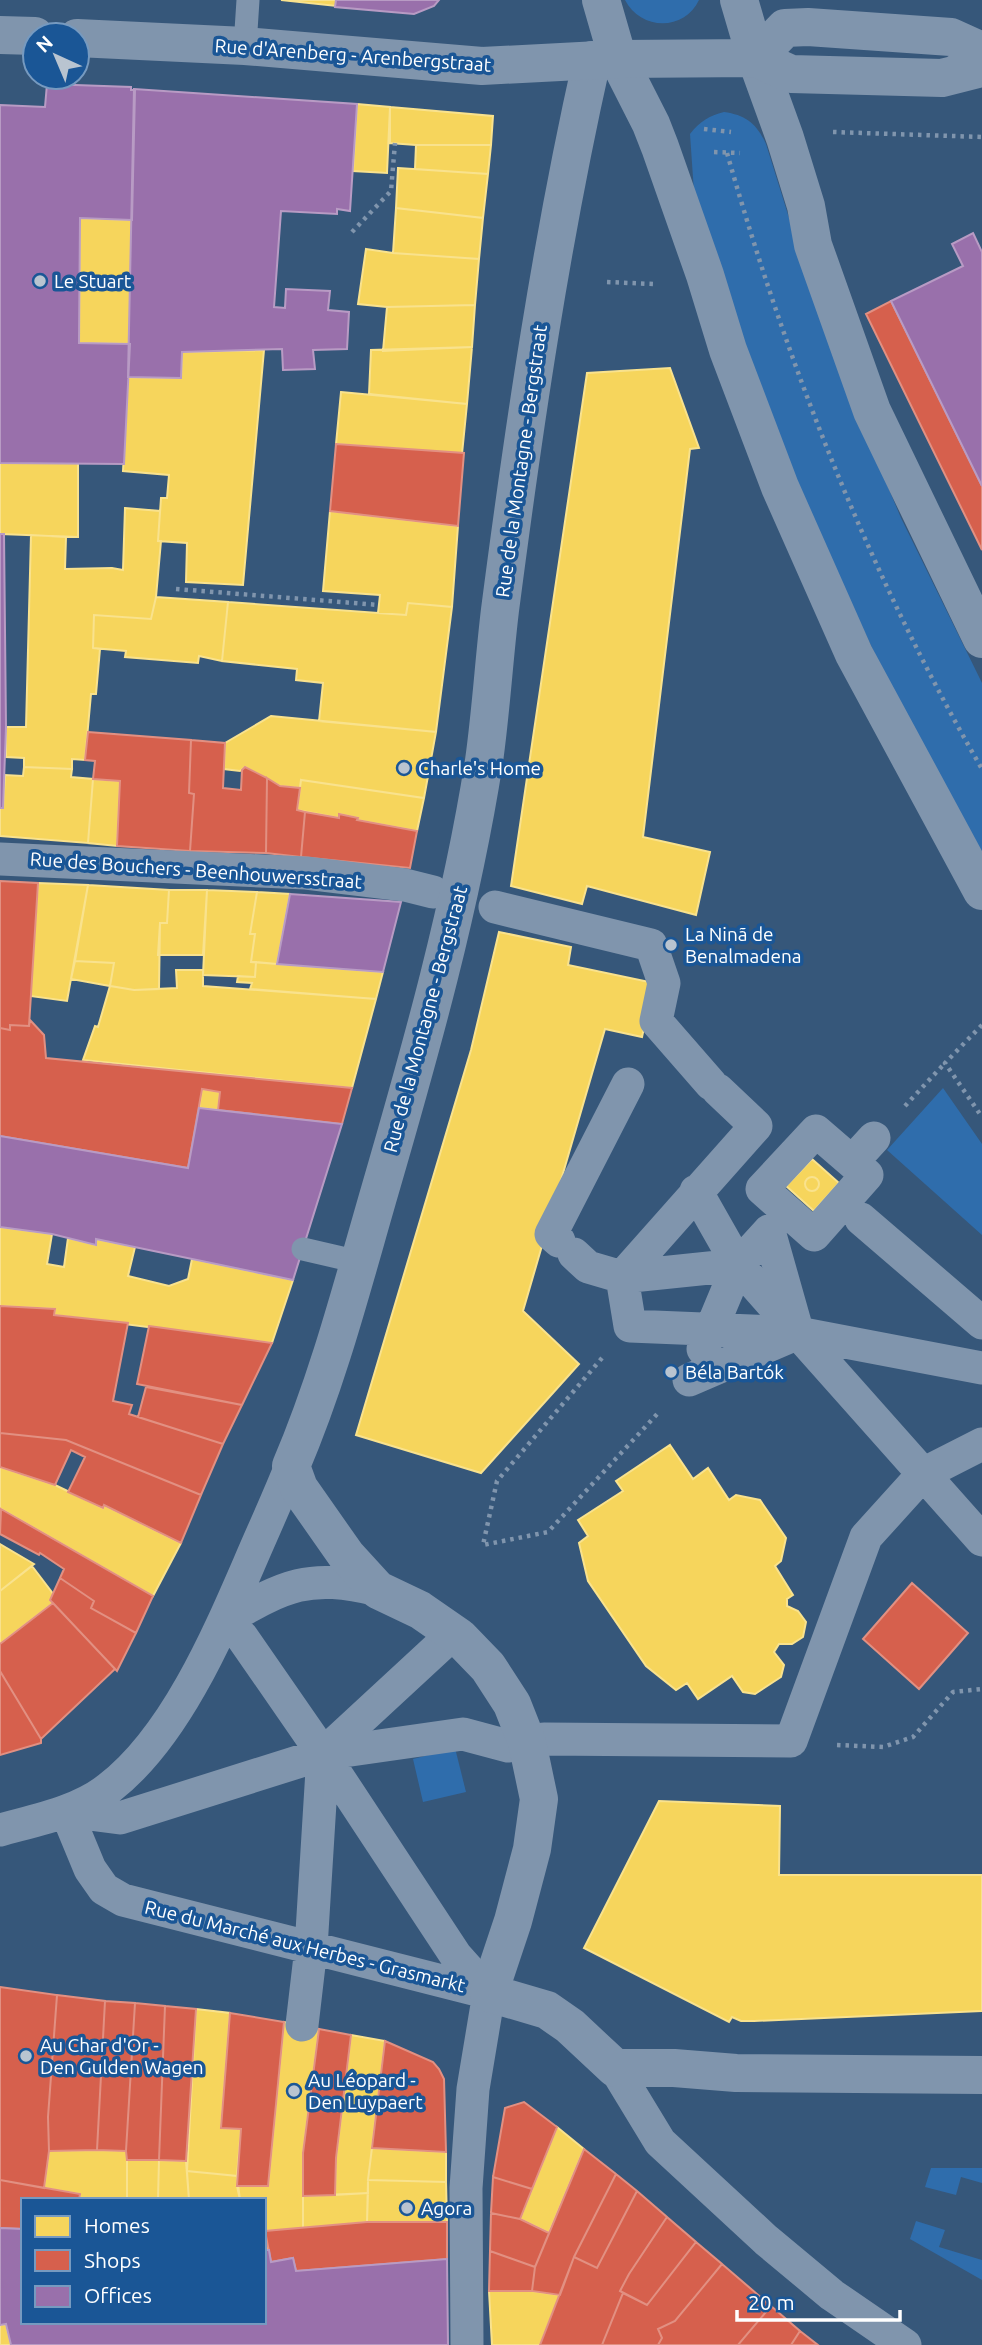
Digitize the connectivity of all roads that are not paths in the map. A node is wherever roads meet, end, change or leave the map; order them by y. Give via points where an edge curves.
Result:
1 (248, 0) edge
2 (601, 0) edge
3 (739, 0) edge
4 (0, 35) edge
5 (21, 36) edge
6 (91, 39) edge
7 (245, 46) junction
8 (982, 51) edge
9 (756, 58) junction
10 (605, 59) junction
11 (982, 68) edge
12 (982, 639) edge
13 (0, 859) edge
14 (982, 891) edge
15 (433, 892) dead end
16 (495, 907) dead end
17 (628, 1084) dead end
18 (774, 1143) junction
19 (696, 1191) junction
20 (851, 1211) junction
21 (303, 1249) dead end
22 (359, 1262) junction
23 (738, 1265) junction
24 (676, 1271) junction
25 (622, 1277) junction
26 (982, 1323) edge
27 (630, 1326) junction
28 (711, 1330) junction
29 (798, 1333) junction
30 (982, 1368) edge
31 (982, 1444) edge
32 (291, 1466) junction
33 (923, 1474) junction
34 (982, 1540) edge
35 (378, 1590) junction
36 (225, 1620) junction
37 (442, 1644) dead end
38 (518, 1744) junction
39 (324, 1754) junction
40 (66, 1811) junction
41 (0, 1830) edge
42 (311, 1948) junction
43 (489, 1993) junction
44 (302, 2025) dead end
45 (615, 2068) junction
46 (982, 2075) edge
47 (467, 2345) edge
48 (905, 2345) edge

1 - 7 lane
2 - 10 street
3 - 9 street
4 - 5 street
6 - 7 street, Rue d'Arenberg - Arenbergstraat
7 - 10 street, Rue d'Arenberg - Arenbergstraat via 482,66
8 - 9 street via 951,37 808,27 785,28
9 - 10 street, Rue d'Arenberg - Arenbergstraat
9 - 11 street via 791,74 942,78
9 - 12 street via 806,206 813,245 873,411
10 - 14 street via 651,124 780,487 854,654
10 - 22 street, Rue de la Montagne - Bergstraat via 576,131 537,341 484,760 458,898 430,1015
13 - 15 street, Rue des Bouchers - Beenhouwersstraat via 43,850 306,873
16 - 18 street, Rue de la Montagne - Bergstraat via 651,945 664,983 659,1033
17 - 25 street via 551,1234 588,1267
18 - 19 street
18 - 20 street via 816,1131 863,1150 867,1175
18 - 20 street via 762,1189 784,1216 814,1235
19 - 23 street
19 - 25 street
20 - 26 street
21 - 22 lane
22 - 32 street, Rue de la Montagne - Bergstraat via 319,1399
23 - 24 street
23 - 28 street
23 - 29 street
23 - 29 street via 769,1231
24 - 25 street
24 - 27 street
25 - 27 street
27 - 28 street
28 - 29 street
28 - 29 street via 689,1380
29 - 30 street
29 - 33 street
31 - 33 street
32 - 35 street, Rue du Marché aux Herbes - Grasmarkt via 299,1488 346,1555
32 - 36 street, Rue de la Montagne - Bergstraat
33 - 34 street
33 - 38 street via 866,1537 791,1741 544,1739
35 - 36 street, Rue du Marché aux Herbes - Grasmarkt via 317,1581 273,1592
35 - 38 street, Rue du Marché aux Herbes - Grasmarkt via 420,1610 459,1637 488,1667 512,1704
36 - 39 street via 242,1637
36 - 40 street, Rue de la Montagne - Bergstraat via 176,1713 152,1746 108,1789
37 - 39 street
38 - 39 street via 463,1734
38 - 43 street, Rue du Marché aux Herbes - Grasmarkt via 539,1799 533,1849
39 - 40 street via 120,1818
39 - 42 street
39 - 43 street via 456,1956
40 - 41 street
40 - 42 street, Rue du Marché aux Herbes - Grasmarkt via 90,1870 104,1889 123,1900
42 - 43 street, Rue du Marché aux Herbes - Grasmarkt
42 - 44 street
43 - 45 street via 547,2010
43 - 47 street via 473,2090 466,2188
45 - 46 street
45 - 48 street via 660,2142 832,2295

